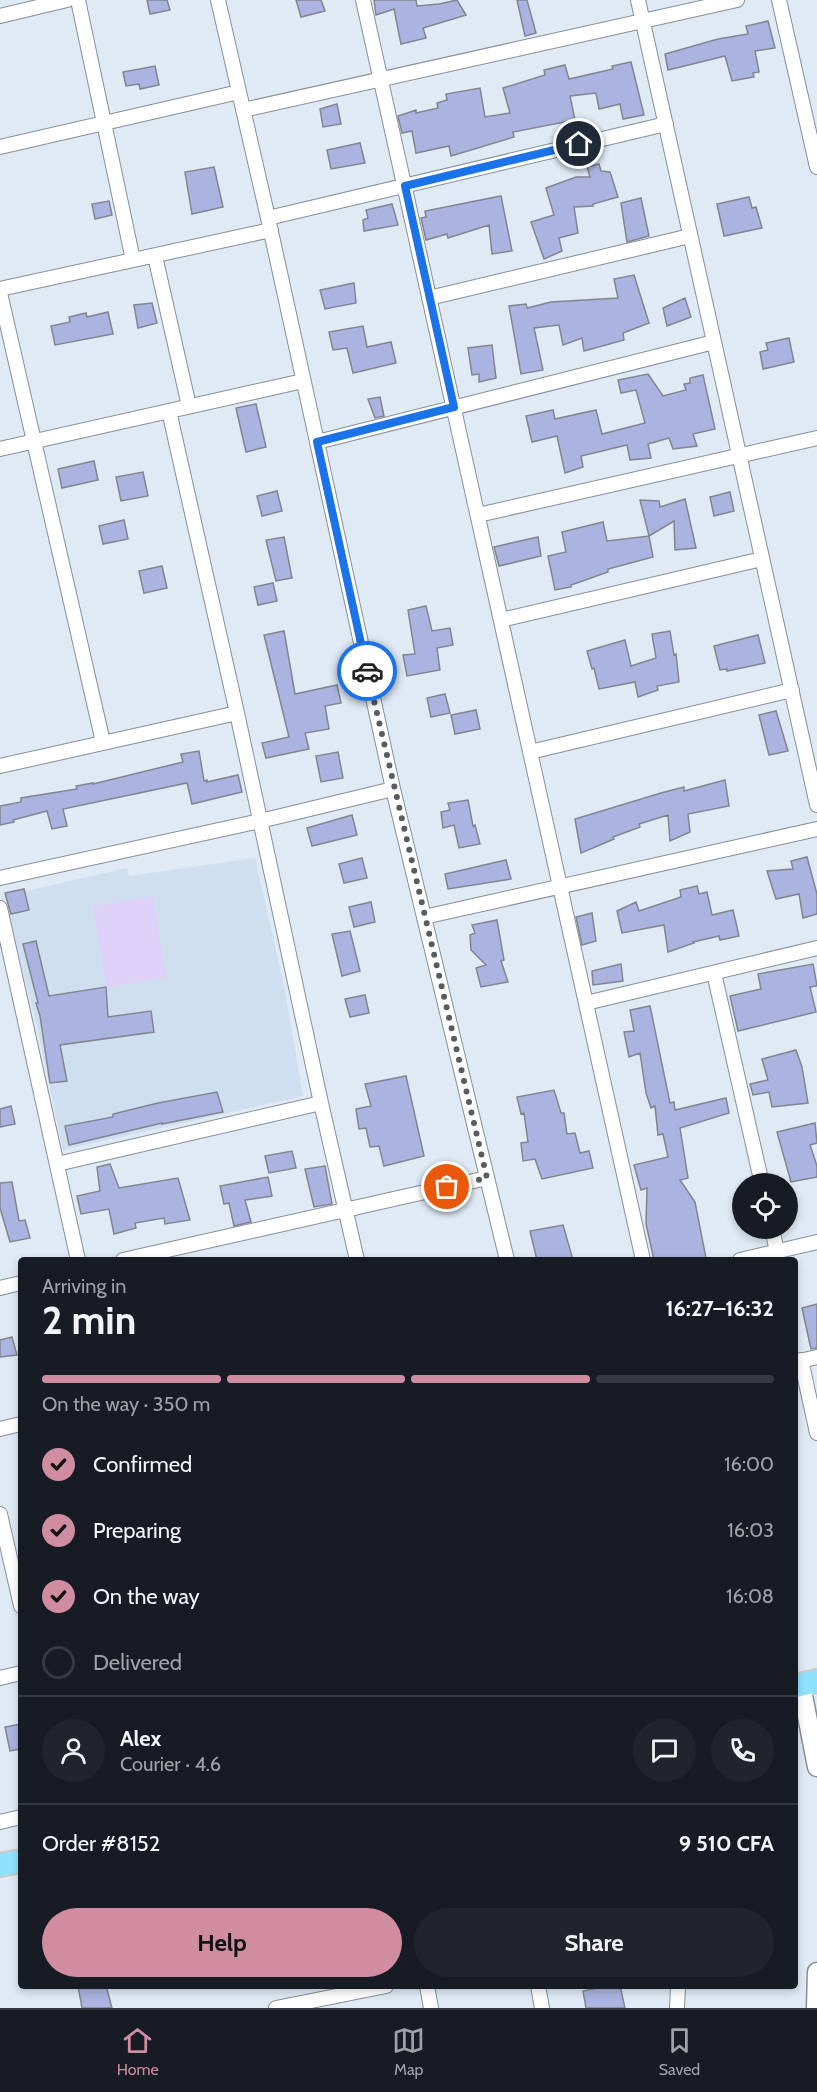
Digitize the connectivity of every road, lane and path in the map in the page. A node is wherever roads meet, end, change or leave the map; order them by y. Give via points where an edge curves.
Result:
1 (67, 0) edge
2 (78, 0) edge
3 (218, 0) edge
4 (363, 0) edge
5 (638, 0) edge
6 (737, 0) edge
7 (779, 0) edge
8 (0, 16) edge
9 (643, 21) junction
10 (381, 81) junction
11 (239, 92) junction
12 (243, 110) junction
13 (104, 123) junction
14 (666, 124) junction
15 (0, 147) edge
16 (817, 167) edge
17 (405, 186) junction
18 (270, 224) junction
19 (690, 236) junction
20 (155, 256) junction
21 (133, 260) junction
22 (0, 291) edge
23 (429, 298) junction
24 (714, 342) junction
25 (303, 381) junction
26 (189, 406) junction
27 (454, 407) junction
28 (169, 411) junction
29 (817, 438) edge
30 (34, 441) junction
31 (317, 442) junction
32 (0, 448) edge
33 (739, 455) junction
34 (477, 515) junction
35 (762, 559) junction
36 (501, 620) junction
37 (792, 690) junction
38 (237, 713) junction
39 (103, 742) junction
40 (530, 752) junction
41 (0, 766) edge
42 (393, 789) junction
43 (817, 805) edge
44 (260, 821) junction
45 (817, 829) edge
46 (0, 878) edge
47 (560, 886) junction
48 (0, 908) edge
49 (424, 917) junction
50 (817, 948) edge
51 (714, 973) junction
52 (586, 1003) junction
53 (321, 1103) junction
54 (57, 1164) junction
55 (759, 1173) edge
56 (487, 1178) junction
57 (345, 1209) junction
58 (774, 1239) edge
59 (817, 1242) edge
60 (777, 1252) junction
61 (77, 1257) edge
62 (136, 1257) edge
63 (356, 1257) edge
64 (506, 1257) edge
65 (642, 1257) edge
66 (754, 1257) edge
67 (18, 1284) edge
68 (0, 1288) edge
69 (817, 1357) edge
70 (798, 1361) edge
71 (18, 1425) edge
72 (0, 1429) edge
73 (817, 1433) edge
74 (0, 1514) edge
75 (18, 1593) edge
76 (18, 1674) edge
77 (0, 1678) edge
78 (804, 1684) edge
79 (817, 1767) edge
80 (18, 1818) edge
81 (0, 1822) edge
82 (18, 1862) edge
83 (0, 1865) edge
84 (817, 1972) edge
85 (371, 1989) edge
86 (428, 1989) edge
87 (539, 1989) edge
88 (678, 1989) edge
89 (276, 2008) edge
90 (431, 2008) edge
91 (542, 2008) edge
92 (677, 2008) edge
93 (816, 2008) edge

1 - 8 street
2 - 13 street
3 - 11 street
4 - 10 street
5 - 9 street
6 - 9 street
7 - 16 street
9 - 10 street
9 - 14 street
10 - 12 street
10 - 17 street
11 - 12 street
11 - 13 street
12 - 18 street
13 - 15 street
13 - 21 street
14 - 17 street
14 - 19 street
17 - 18 street
17 - 23 street
18 - 20 street
18 - 25 street
19 - 23 street
19 - 24 street
20 - 21 street
20 - 26 street
21 - 22 street
22 - 30 street
23 - 27 street
24 - 27 street
24 - 33 street
25 - 26 street
25 - 31 street
26 - 28 street
27 - 31 street
27 - 34 street
28 - 30 street
28 - 38 street
29 - 33 street
30 - 32 street
30 - 39 street
31 - 42 street
33 - 34 street
33 - 35 street
34 - 36 street
35 - 36 street
35 - 37 street
36 - 40 street
37 - 40 street
37 - 43 street
38 - 39 street
38 - 44 street
39 - 41 street
40 - 47 street
42 - 44 street
42 - 49 street
44 - 46 street
44 - 53 street
45 - 47 street
47 - 49 street
47 - 52 street
48 - 54 street
49 - 56 street
50 - 51 street
51 - 52 street
51 - 55 street
52 - 65 street
53 - 54 street
53 - 57 street
54 - 61 street
56 - 57 street
56 - 64 street
57 - 62 street
57 - 63 street
58 - 60 street
59 - 60 street
60 - 66 street
67 - 68 street
69 - 70 street
70 - 73 street
71 - 72 street
74 - 75 street
76 - 77 street
78 - 79 street
80 - 81 street
82 - 83 main road
84 - 93 street
85 - 89 street
86 - 90 street
87 - 91 street
88 - 92 street

